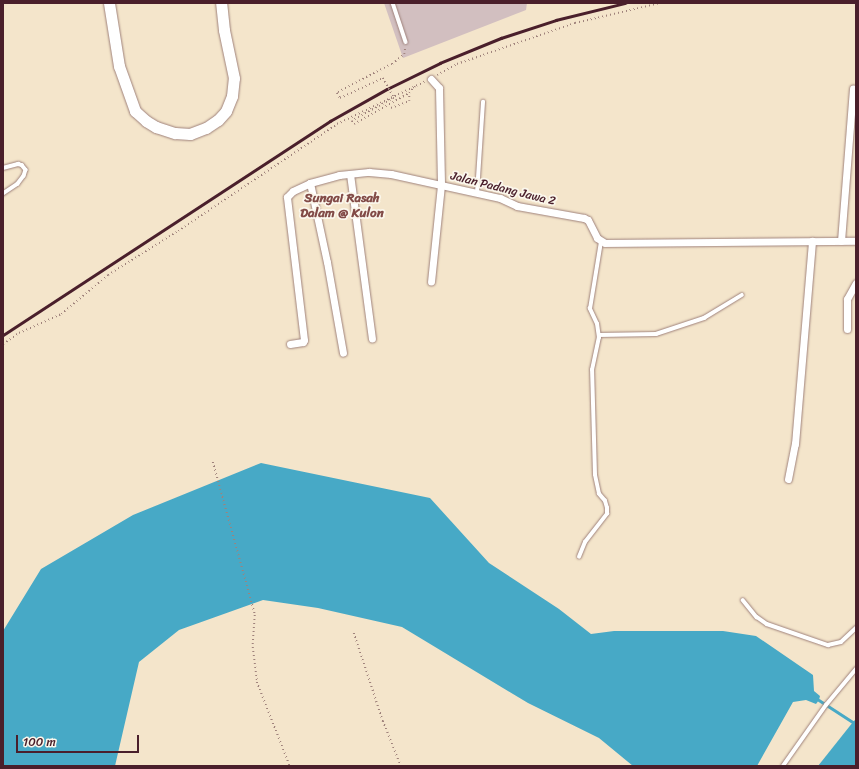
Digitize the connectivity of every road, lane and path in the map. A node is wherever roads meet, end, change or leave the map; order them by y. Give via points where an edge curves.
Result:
1 (109, 3) edge
2 (221, 3) edge
3 (393, 3) edge
4 (660, 3) edge
5 (406, 42) joint
6 (431, 79) junction
7 (417, 85) junction
8 (854, 88) dead end
9 (409, 93) junction
10 (483, 102) dead end
11 (391, 108) dead end
12 (3, 168) edge
13 (350, 174) junction
14 (310, 183) junction
15 (441, 185) junction
16 (477, 193) junction
17 (3, 194) edge
18 (812, 241) junction
19 (841, 241) junction
20 (856, 241) edge
21 (600, 242) junction
22 (431, 281) dead end
23 (856, 283) edge
24 (742, 295) dead end
25 (847, 329) dead end
26 (599, 336) junction
27 (372, 339) dead end
28 (3, 344) edge
29 (290, 344) dead end
30 (343, 353) dead end
31 (213, 462) dead end
32 (788, 478) dead end
33 (579, 557) dead end
34 (743, 600) dead end
35 (856, 628) edge
36 (354, 633) dead end
37 (856, 669) edge
38 (290, 766) edge
39 (401, 766) edge
40 (783, 766) edge

1 - 2 main road via 119,66 135,111 156,127 175,133 190,134 218,120 226,111 232,96 234,78
3 - 5 lane
4 - 6 path via 575,23 457,64
5 - 9 path, bridge via 404,54 392,64 338,93 340,98 383,78 394,98 352,121 354,124
6 - 7 path
6 - 15 street via 439,88
7 - 9 path
7 - 28 path via 337,124 108,275 60,314 19,333
8 - 19 street
9 - 11 path via 409,101
10 - 16 lane
12 - 17 lane via 18,164 26,170 18,184
13 - 14 street, Jalan Padang Jawa 2
13 - 15 street, Jalan Padang Jawa 2 via 391,174
13 - 27 street
14 - 29 street, Jalan Padang Jawa 2 via 293,191 286,202 304,340
14 - 30 street
15 - 16 street, Jalan Padang Jawa 2
15 - 22 street
16 - 21 street, Jalan Padang Jawa 2 via 500,198 517,206 584,218 588,220
18 - 19 street
18 - 21 street
18 - 32 street via 795,444
19 - 20 street
21 - 26 lane via 590,309
23 - 25 street via 848,299
24 - 26 lane via 704,318 656,334
26 - 33 lane via 592,370 595,475 599,494 608,508 607,514 585,542
31 - 38 path via 255,615 253,647 257,682
34 - 35 lane via 757,617 767,624 828,645 840,642
36 - 39 path via 382,721
37 - 40 lane via 826,705

